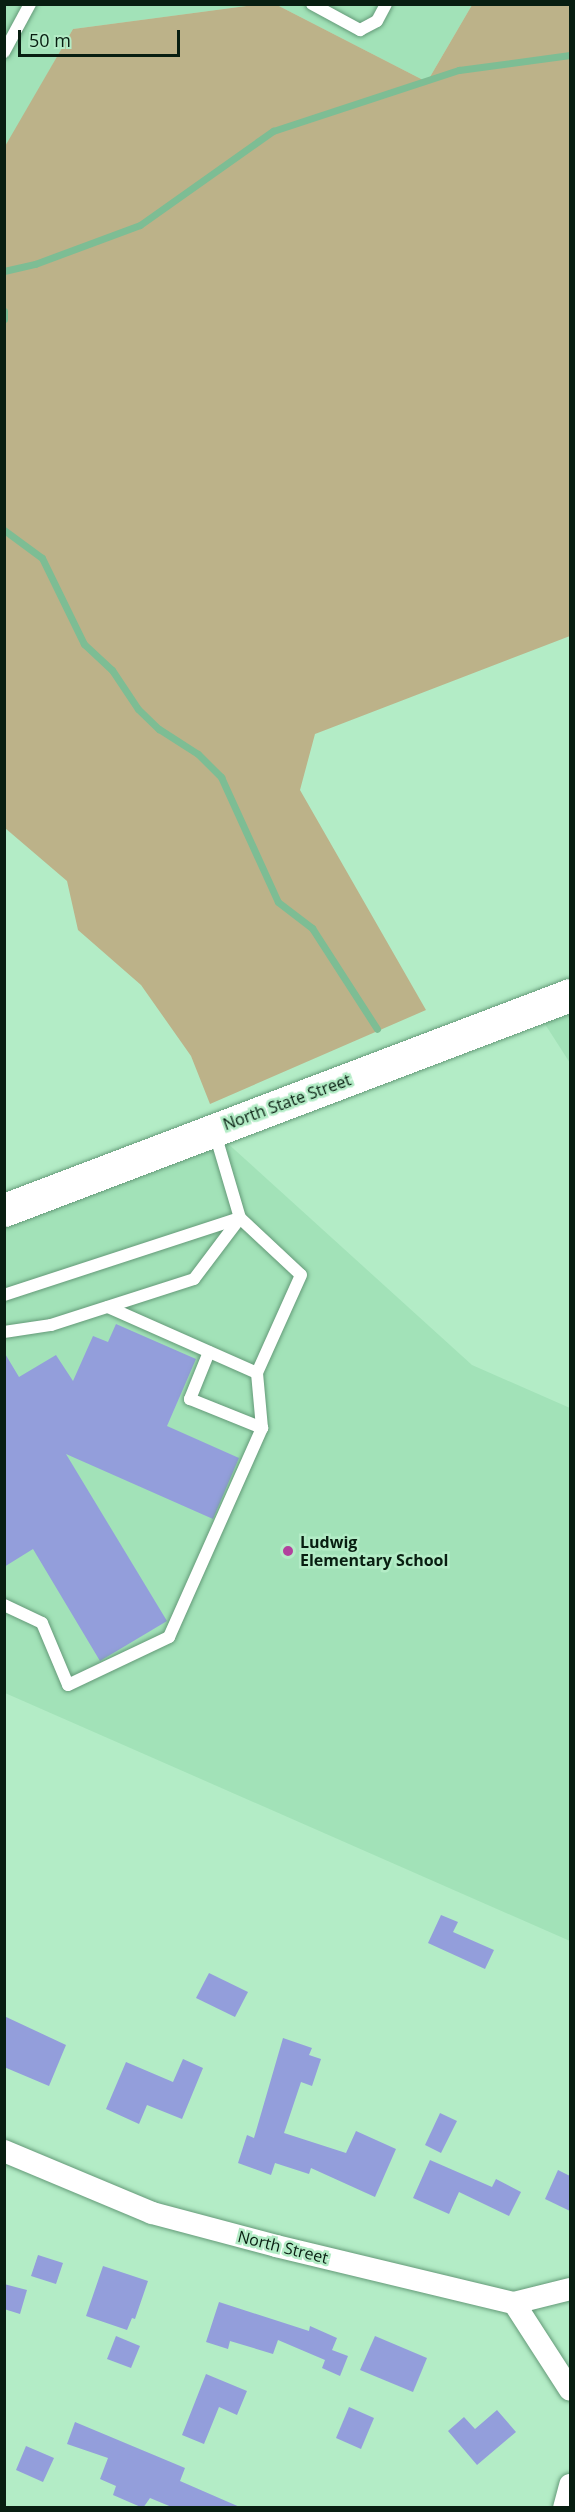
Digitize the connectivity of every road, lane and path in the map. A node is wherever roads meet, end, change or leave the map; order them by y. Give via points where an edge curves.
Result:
1 (30, 4) edge
2 (312, 4) edge
3 (386, 4) edge
4 (4, 52) edge
5 (570, 995) edge
6 (214, 1129) junction
7 (4, 1209) edge
8 (240, 1218) junction
9 (4, 1295) edge
10 (108, 1307) junction
11 (4, 1332) edge
12 (209, 1352) junction
13 (257, 1373) junction
14 (262, 1428) junction
15 (4, 1605) edge
16 (4, 2151) edge
17 (570, 2289) edge
18 (514, 2303) junction
19 (570, 2390) edge
20 (570, 2486) edge
21 (564, 2508) edge

1 - 4 lane
2 - 3 lane via 360,30 377,21
5 - 6 main road, North State Street
6 - 7 main road, North State Street
6 - 8 lane
8 - 9 lane
8 - 10 lane via 194,1279
8 - 13 lane via 301,1275
10 - 11 lane via 51,1325
10 - 12 lane
12 - 13 lane
12 - 14 lane via 190,1399
13 - 14 lane
14 - 15 lane via 169,1637 68,1685 42,1623
16 - 18 street, North Street via 152,2213
17 - 18 street, North Street
18 - 19 street
20 - 21 street

